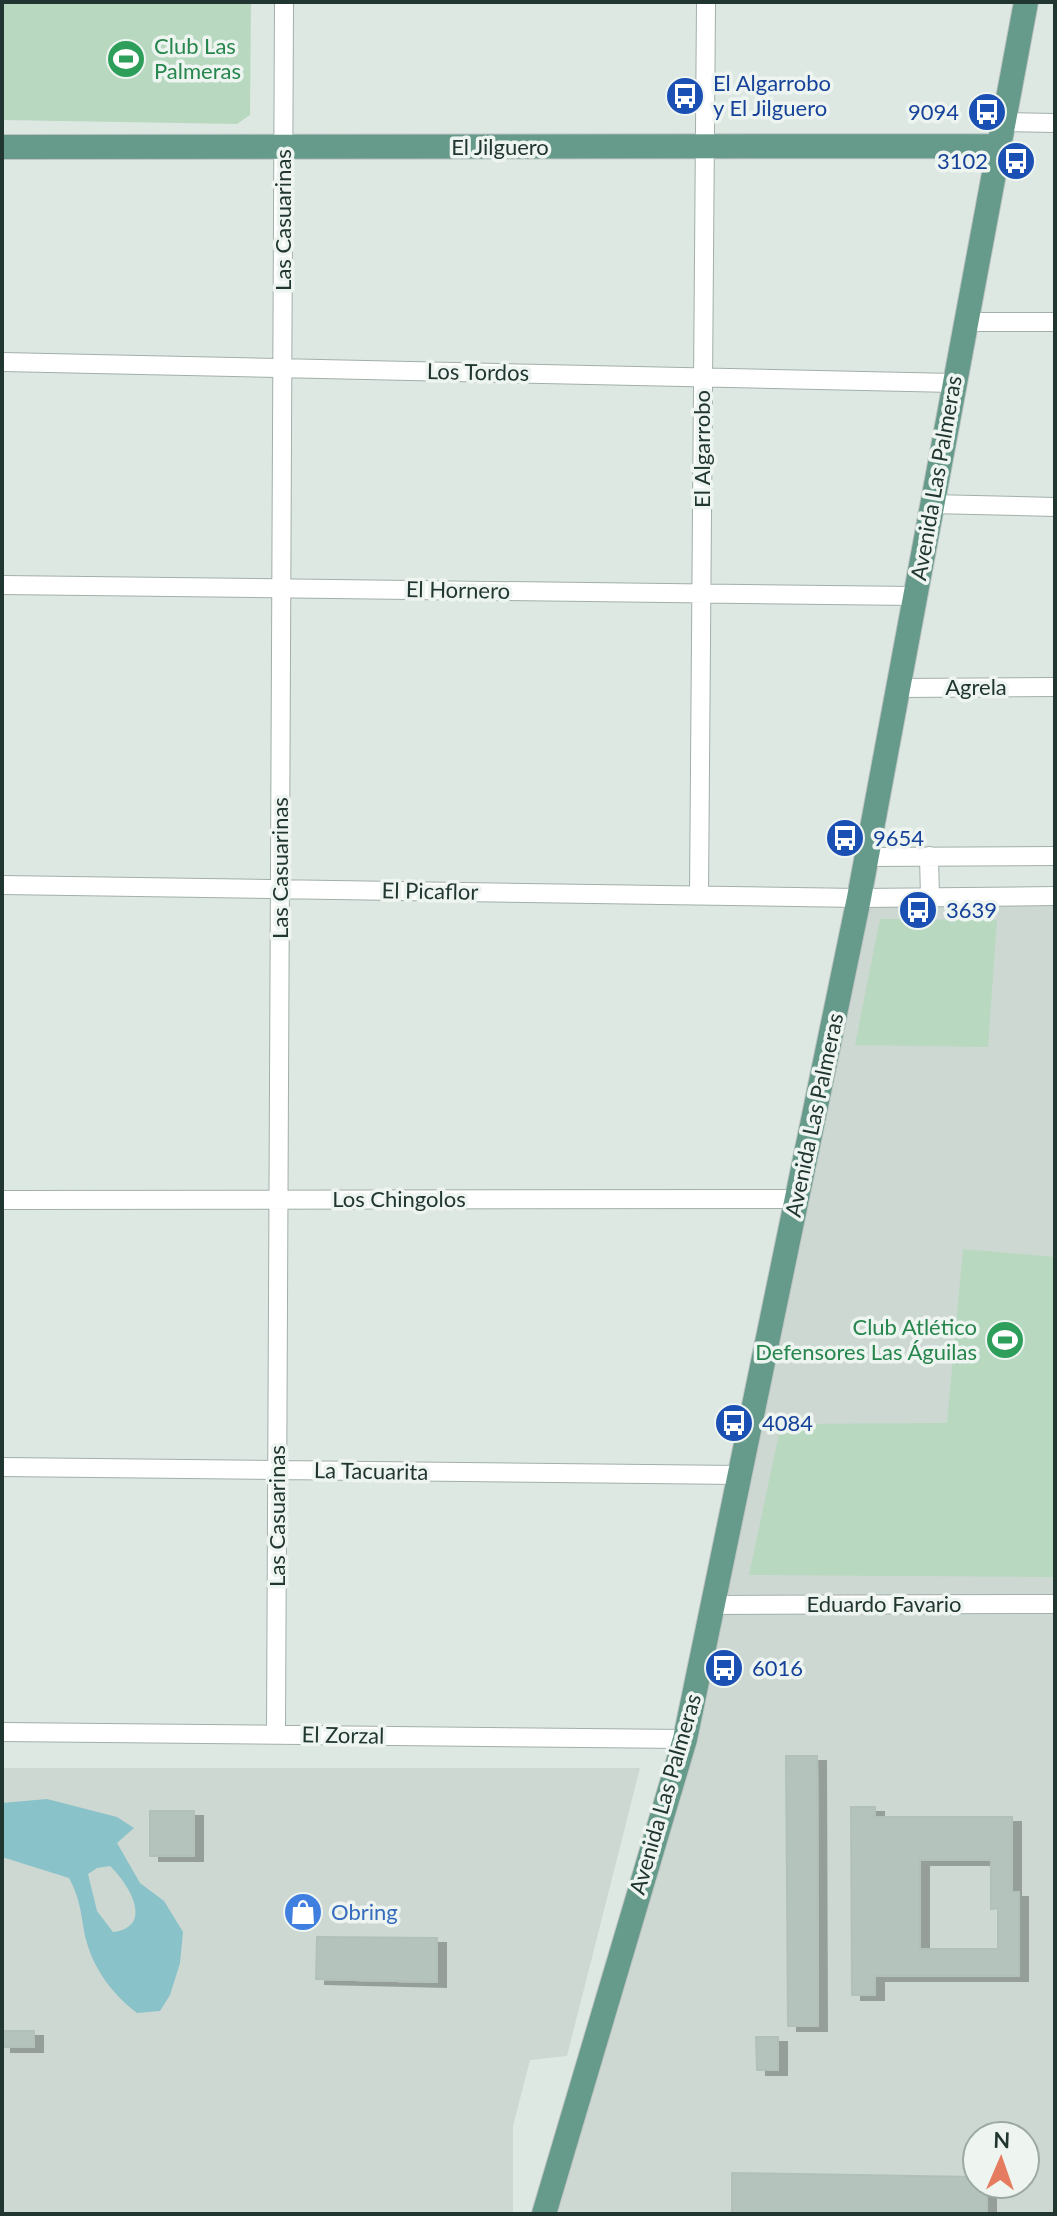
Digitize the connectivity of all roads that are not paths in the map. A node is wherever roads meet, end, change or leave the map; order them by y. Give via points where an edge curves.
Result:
1 (284, 2) edge
2 (706, 2) edge
3 (1026, 2) edge
4 (1055, 123) edge
5 (1000, 134) junction
6 (705, 146) junction
7 (2, 147) edge
8 (284, 147) junction
9 (965, 322) junction
10 (1055, 322) edge
11 (2, 362) edge
12 (283, 368) junction
13 (703, 377) junction
14 (954, 383) junction
15 (931, 504) junction
16 (1055, 507) edge
17 (2, 585) edge
18 (282, 588) junction
19 (701, 594) junction
20 (914, 596) junction
21 (1055, 687) edge
22 (897, 688) junction
23 (929, 856) junction
24 (1055, 856) edge
25 (866, 857) junction
26 (2, 885) edge
27 (280, 889) junction
28 (699, 895) junction
29 (1055, 896) edge
30 (859, 898) junction
31 (930, 898) junction
32 (279, 1199) junction
33 (796, 1199) junction
34 (2, 1200) edge
35 (2, 1467) edge
36 (277, 1471) junction
37 (739, 1475) junction
38 (1055, 1604) edge
39 (712, 1605) junction
40 (2, 1732) edge
41 (276, 1734) junction
42 (685, 1739) junction
43 (544, 2214) edge

1 - 8 street, Las Casuarinas
2 - 6 street, El Algarrobo
3 - 5 main road, Avenida Las Palmeras
4 - 5 street
5 - 6 main road, El Jilguero
5 - 9 main road, Avenida Las Palmeras
6 - 8 main road, El Jilguero
6 - 13 street, El Algarrobo
7 - 8 main road, El Jilguero
8 - 12 street, Las Casuarinas
9 - 10 street
9 - 14 main road, Avenida Las Palmeras
11 - 12 street, Los Tordos
12 - 13 street, Los Tordos
12 - 18 street, Las Casuarinas
13 - 14 street, Los Tordos
13 - 19 street, El Algarrobo
14 - 15 main road, Avenida Las Palmeras
15 - 16 street
15 - 20 main road, Avenida Las Palmeras
17 - 18 street, El Hornero
18 - 19 street, El Hornero
18 - 27 street, Las Casuarinas
19 - 20 street, El Hornero
19 - 28 street, El Algarrobo
20 - 22 main road, Avenida Las Palmeras
21 - 22 street, Agrela
22 - 25 main road, Avenida Las Palmeras
23 - 24 street
23 - 25 street
23 - 31 street
25 - 30 main road, Avenida Las Palmeras
26 - 27 street, El Picaflor
27 - 28 street, El Picaflor
27 - 32 street, Las Casuarinas
28 - 30 street, El Picaflor
29 - 31 street, El Picaflor
30 - 31 street, El Picaflor
30 - 33 main road, Avenida Las Palmeras
32 - 33 street, Los Chingolos
32 - 34 street, Los Chingolos
32 - 36 street, Las Casuarinas
33 - 37 main road, Avenida Las Palmeras
35 - 36 street, La Tacuarita
36 - 37 street, La Tacuarita
36 - 41 street, Las Casuarinas
37 - 39 main road, Avenida Las Palmeras
38 - 39 street, Eduardo Favario
39 - 42 main road, Avenida Las Palmeras
40 - 41 street, El Zorzal
41 - 42 street, El Zorzal
42 - 43 main road, Avenida Las Palmeras

